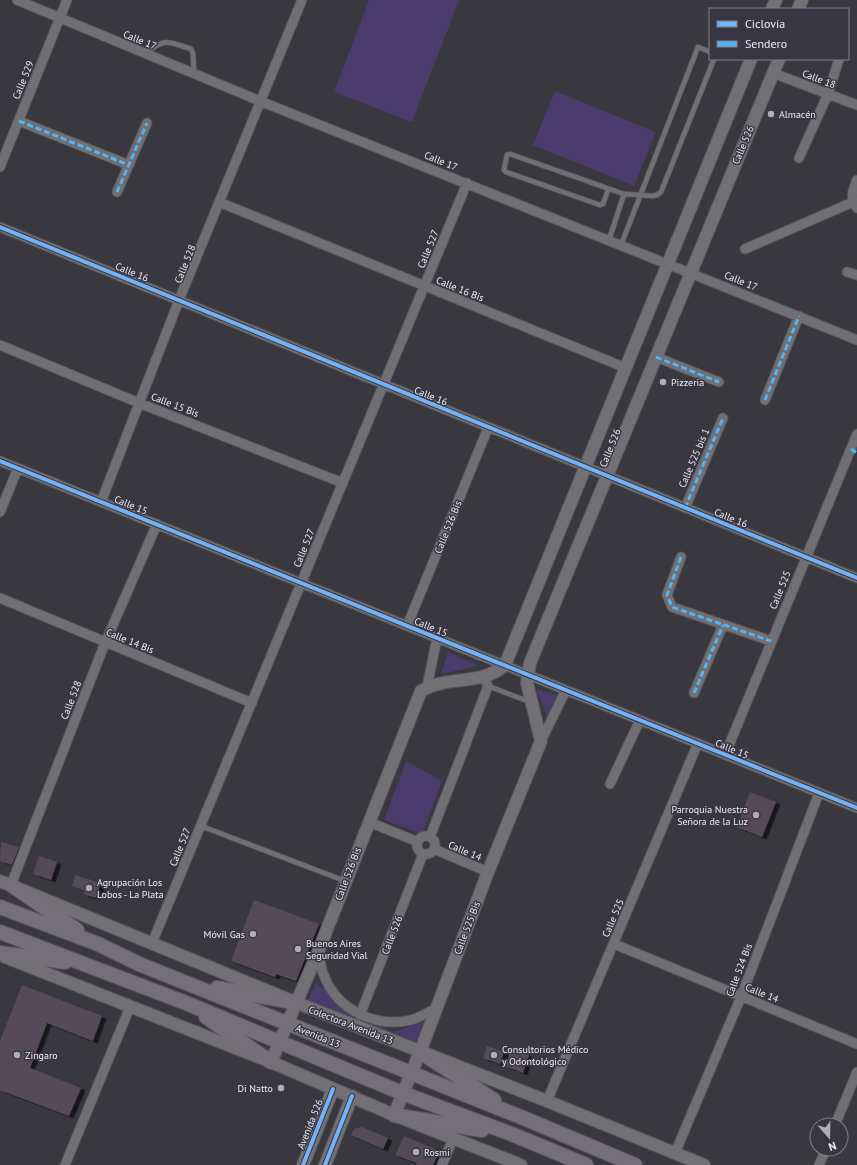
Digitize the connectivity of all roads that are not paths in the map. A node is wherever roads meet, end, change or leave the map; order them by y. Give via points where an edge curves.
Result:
1 (17, 0) edge
2 (68, 0) edge
3 (302, 0) edge
4 (60, 18) junction
5 (709, 52) edge
6 (145, 53) junction
7 (714, 60) edge
8 (752, 60) edge
9 (779, 60) edge
10 (839, 60) edge
11 (773, 73) junction
12 (194, 74) junction
13 (828, 94) junction
14 (260, 101) junction
15 (857, 105) edge
16 (19, 121) junction
17 (147, 123) dead end
18 (799, 158) dead end
19 (129, 165) junction
20 (0, 167) edge
21 (857, 180) edge
22 (466, 183) junction
23 (608, 190) junction
24 (117, 192) dead end
25 (624, 194) junction
26 (642, 195) junction
27 (219, 202) junction
28 (855, 205) edge
29 (0, 227) edge
30 (609, 240) junction
31 (622, 245) junction
32 (745, 249) dead end
33 (668, 263) junction
34 (690, 272) junction
35 (847, 272) dead end
36 (857, 275) edge
37 (424, 287) junction
38 (179, 300) junction
39 (799, 316) junction
40 (857, 340) edge
41 (0, 345) edge
42 (656, 357) junction
43 (626, 368) junction
44 (719, 382) dead end
45 (383, 384) junction
46 (765, 400) dead end
47 (139, 403) junction
48 (723, 418) dead end
49 (488, 428) junction
50 (857, 434) edge
51 (854, 451) edge
52 (0, 461) edge
53 (586, 467) junction
54 (18, 468) junction
55 (607, 476) junction
56 (343, 483) junction
57 (101, 502) junction
58 (685, 508) junction
59 (0, 512) edge
60 (157, 524) junction
61 (681, 557) dead end
62 (806, 557) junction
63 (857, 578) edge
64 (301, 583) junction
65 (0, 598) edge
66 (724, 624) junction
67 (407, 626) junction
68 (437, 638) junction
69 (771, 641) junction
70 (105, 643) junction
71 (505, 665) junction
72 (528, 675) junction
73 (486, 681) junction
74 (427, 687) junction
75 (566, 690) junction
76 (694, 693) dead end
77 (532, 702) junction
78 (252, 703) junction
79 (640, 720) junction
80 (541, 741) junction
81 (698, 743) junction
82 (725, 755) junction
83 (610, 784) dead end
84 (819, 793) junction
85 (857, 808) edge
86 (369, 822) junction
87 (201, 826) junction
88 (430, 837) junction
89 (418, 842) junction
90 (434, 849) junction
91 (423, 854) junction
92 (488, 872) junction
93 (345, 881) junction
94 (5, 883) edge
95 (0, 906) edge
96 (0, 932) edge
97 (98, 944) junction
98 (152, 944) junction
99 (614, 944) junction
100 (318, 952) junction
101 (0, 954) edge
102 (92, 966) junction
103 (185, 982) junction
104 (741, 997) junction
105 (186, 1003) junction
106 (297, 1004) junction
107 (130, 1006) junction
108 (436, 1009) junction
109 (360, 1015) junction
110 (288, 1024) junction
111 (280, 1041) junction
112 (857, 1044) edge
113 (420, 1052) junction
114 (271, 1062) junction
115 (857, 1072) edge
116 (410, 1073) junction
117 (333, 1089) junction
118 (402, 1093) junction
119 (352, 1096) junction
120 (547, 1101) junction
121 (394, 1114) junction
122 (521, 1117) junction
123 (838, 1117) edge
124 (514, 1135) junction
125 (453, 1139) junction
126 (675, 1153) junction
127 (65, 1165) edge
128 (303, 1165) edge
129 (325, 1165) edge
130 (442, 1165) edge
131 (521, 1165) edge
132 (586, 1165) edge
133 (635, 1165) edge
134 (704, 1165) edge

1 - 4 street, Calle 17
2 - 4 street, Calle 529
3 - 14 street, Calle 528
4 - 6 street, Calle 17
4 - 16 street, Calle 529
5 - 26 lane via 698,47
6 - 12 street, Calle 17
6 - 12 lane via 158,44 169,41 191,49
7 - 26 lane via 661,192 653,196
8 - 33 main road, Calle 526
9 - 11 main road, Calle 526
10 - 13 street
11 - 13 street, Calle 18
11 - 34 main road, Calle 526
12 - 14 street, Calle 17
13 - 15 street, Calle 18
13 - 18 street
14 - 22 street, Calle 17
14 - 27 street, Calle 528
16 - 19 street
16 - 20 street, Calle 529
17 - 19 street
19 - 24 street
21 - 28 street via 852,193
22 - 30 street, Calle 17
22 - 37 street, Calle 527
23 - 23 lane via 510,154 507,155 504,170 506,172 600,205 603,204
23 - 25 lane
25 - 26 lane
25 - 30 lane
26 - 31 lane
27 - 37 street, Calle 16 Bis
27 - 38 street, Calle 528
28 - 32 street
29 - 38 street, Calle 16
30 - 31 street, Calle 17
31 - 33 street, Calle 17
33 - 34 street, Calle 17
33 - 43 main road, Calle 526
34 - 39 street, Calle 17
34 - 42 main road, Calle 526
35 - 36 street
37 - 43 street, Calle 16 Bis
37 - 45 street, Calle 527
38 - 45 street, Calle 16
38 - 47 street, Calle 528
39 - 40 street, Calle 17
39 - 46 street
41 - 47 street, Calle 15 Bis
42 - 44 street
42 - 55 main road, Calle 526
43 - 53 main road, Calle 526
45 - 49 street, Calle 16
45 - 56 street, Calle 527
47 - 56 street, Calle 15 Bis
47 - 57 street, Calle 528
48 - 58 street, Calle 525 bis 1
49 - 53 street, Calle 16
49 - 67 street, Calle 526 Bis
50 - 51 street, Calle 525
51 - 62 street, Calle 525
52 - 54 street, Calle 15
53 - 55 street, Calle 16
53 - 71 main road, Calle 526
54 - 57 street, Calle 15
54 - 59 street
55 - 58 street, Calle 16
55 - 72 main road, Calle 526 via 530,663
56 - 64 street, Calle 527
57 - 60 street, Calle 15
58 - 62 street, Calle 16
60 - 64 street, Calle 15
60 - 70 street, Calle 528
61 - 66 street via 667,595 672,607
62 - 63 street, Calle 16
62 - 69 street, Calle 525
64 - 67 street, Calle 15
64 - 78 street, Calle 527
65 - 70 street, Calle 14 Bis
66 - 69 street
66 - 76 street
67 - 68 street, Calle 15
68 - 71 street, Calle 15
68 - 74 street, Calle 526 Bis
69 - 82 street, Calle 525
70 - 78 street, Calle 14 Bis
70 - 94 street, Calle 528
71 - 72 street, Calle 15
71 - 73 main road
72 - 75 street, Calle 15
72 - 77 main road via 527,683
73 - 74 main road via 442,683
73 - 77 lane
73 - 88 street
74 - 86 main road, Calle 526 Bis via 421,691
75 - 79 street, Calle 15
75 - 80 street, Calle 525 Bis
77 - 80 main road
78 - 87 street, Calle 527
79 - 81 street, Calle 15
79 - 83 street
80 - 92 main road, Calle 525 Bis
81 - 82 street, Calle 15
81 - 99 street, Calle 525
82 - 84 street, Calle 15
84 - 85 street, Calle 15
84 - 104 street, Calle 524 Bis
86 - 89 street
86 - 93 main road, Calle 526 Bis
87 - 93 lane
87 - 98 street, Calle 527
88 - 89 street via 422,837
88 - 90 street via 435,844
89 - 91 street via 417,848
90 - 91 street via 431,853
90 - 92 street, Calle 14
91 - 109 street, Calle 526
92 - 108 main road, Calle 525 Bis
93 - 100 main road, Calle 526 Bis
94 - 97 main road
94 - 98 main road, Colectora Avenida 13
95 - 97 main road, Avenida 13
96 - 102 main road, Avenida 13
97 - 103 main road, Avenida 13
98 - 106 main road, Colectora Avenida 13
99 - 104 street, Calle 14
99 - 120 street, Calle 525
100 - 106 main road, Calle 526 Bis
100 - 109 street via 329,986 339,1000
101 - 102 main road
101 - 107 main road
102 - 105 main road, Avenida 13
103 - 106 main road
103 - 110 main road, Avenida 13
104 - 112 street, Calle 14
104 - 126 street, Calle 524 Bis
105 - 111 main road, Avenida 13
105 - 114 main road
106 - 110 main road, Calle 526 Bis
106 - 113 main road, Colectora Avenida 13
107 - 114 main road
107 - 127 street
108 - 109 street via 412,1020 397,1022 386,1022
108 - 113 main road, Calle 525 Bis
110 - 111 main road, Calle 526 Bis
110 - 116 main road, Avenida 13
111 - 114 main road, Calle 526 Bis
111 - 118 main road, Avenida 13
113 - 116 main road, Calle 525 Bis
113 - 120 main road, Colectora Avenida 13
113 - 122 main road
114 - 117 main road
115 - 123 street
116 - 118 main road, Calle 525 Bis
116 - 122 main road, Avenida 13
117 - 119 main road
117 - 128 main road, Avenida 526
118 - 121 main road, Calle 525 Bis
118 - 124 main road, Avenida 13
119 - 121 main road
119 - 129 main road
120 - 126 main road, Colectora Avenida 13
121 - 124 main road
121 - 125 main road
122 - 133 main road, Avenida 13
124 - 132 main road, Avenida 13
125 - 130 street
125 - 131 main road
126 - 134 main road, Colectora Avenida 13

